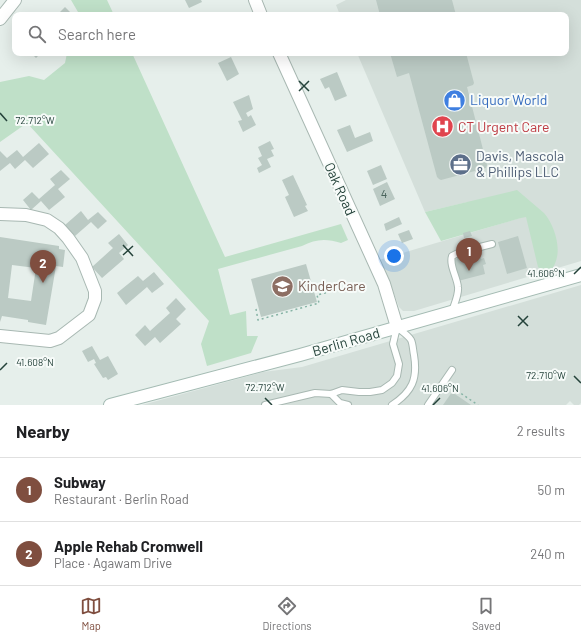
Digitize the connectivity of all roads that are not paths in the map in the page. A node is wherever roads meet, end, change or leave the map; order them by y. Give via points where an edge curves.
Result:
1 (15, 0) edge
2 (255, 0) edge
3 (260, 12) edge
4 (0, 19) edge
5 (280, 56) edge
6 (0, 214) edge
7 (492, 244) dead end
8 (581, 274) edge
9 (452, 312) junction
10 (397, 327) junction
11 (0, 336) edge
12 (452, 370) dead end
13 (332, 394) junction
14 (110, 405) edge
15 (265, 405) edge
16 (348, 405) edge
17 (392, 405) edge
18 (428, 405) edge

1 - 4 street
2 - 3 street
5 - 10 street, Oak Road via 384,284
6 - 11 street via 26,215 47,220 59,228 82,258 95,291 89,315 59,338 50,341
7 - 9 lane via 452,256 458,286
8 - 9 street, Berlin Road
9 - 10 street, Berlin Road
10 - 13 lane via 393,344 399,364 397,376 392,383 382,390 342,390
10 - 14 street, Berlin Road
10 - 17 lane via 411,340 416,374 408,392
12 - 18 lane
13 - 15 lane via 315,393
13 - 16 lane via 340,403

